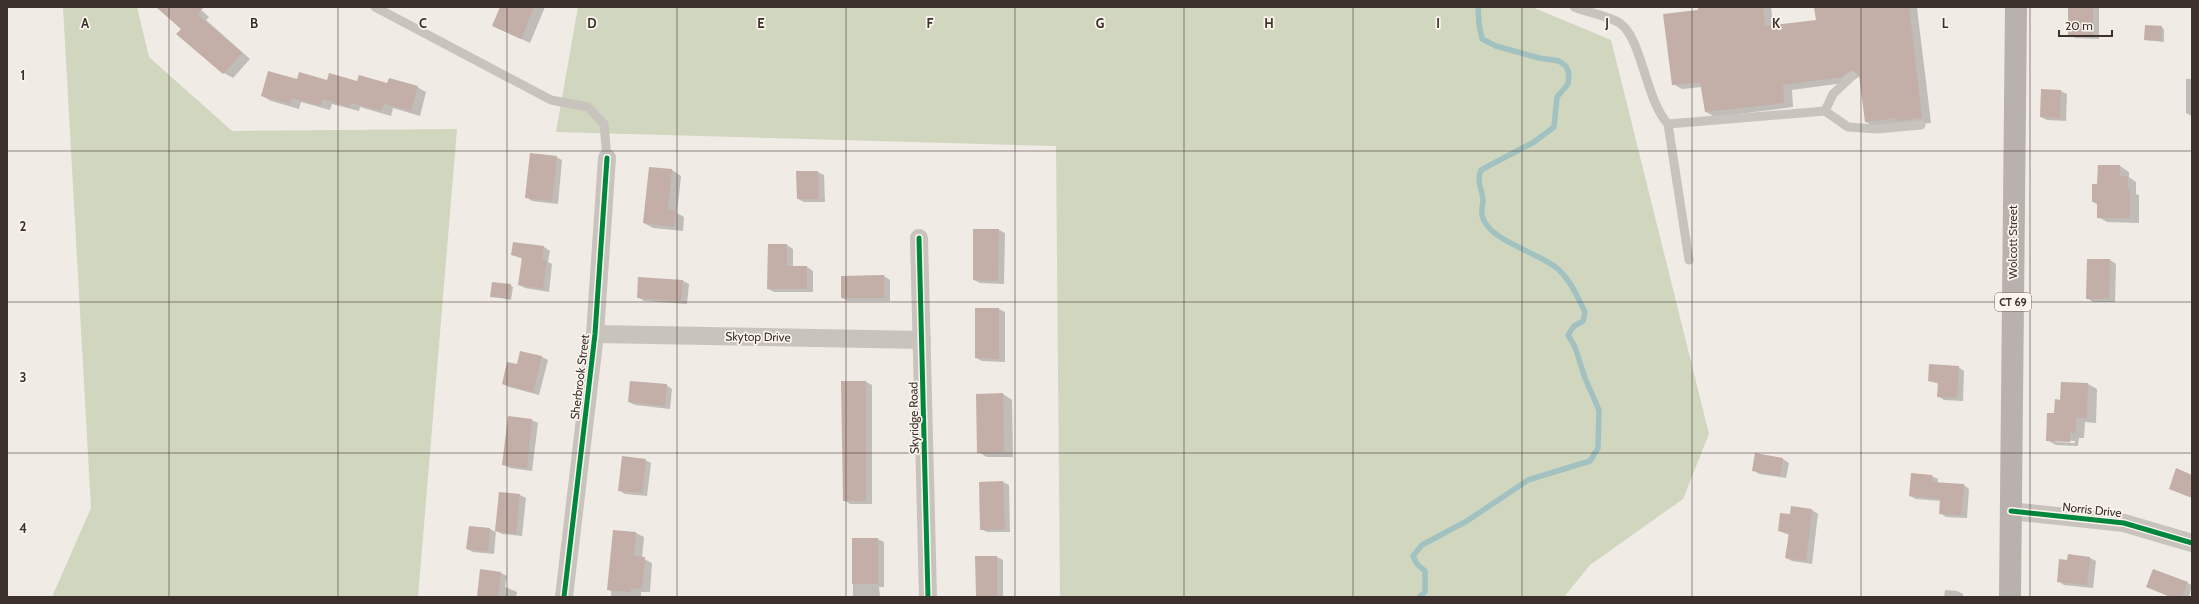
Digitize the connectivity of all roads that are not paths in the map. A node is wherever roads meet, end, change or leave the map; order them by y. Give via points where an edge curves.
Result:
1 (375, 7) edge
2 (1574, 7) edge
3 (2016, 7) edge
4 (1852, 76) dead end
5 (1825, 111) junction
6 (1668, 124) junction
7 (1921, 125) dead end
8 (607, 158) joint
9 (919, 238) dead end
10 (1689, 260) dead end
11 (595, 334) junction
12 (922, 340) junction
13 (2011, 511) junction
14 (2192, 543) edge
15 (564, 597) edge
16 (928, 597) edge
17 (2010, 597) edge

1 - 8 lane via 551,100 588,107 604,124
2 - 6 lane via 1618,22 1632,37 1660,116
3 - 13 main road, Wolcott Street / CT 69
4 - 5 lane via 1833,94
5 - 6 lane
5 - 7 lane via 1848,127 1876,129
6 - 10 lane
8 - 11 street, Sherbrook Street
9 - 12 street, Skyridge Road
11 - 12 street, Skytop Drive
11 - 15 street, Sherbrook Street
12 - 16 street, Skyridge Road
13 - 14 street, Norris Drive via 2124,523
13 - 17 main road, Wolcott Street / CT 69

